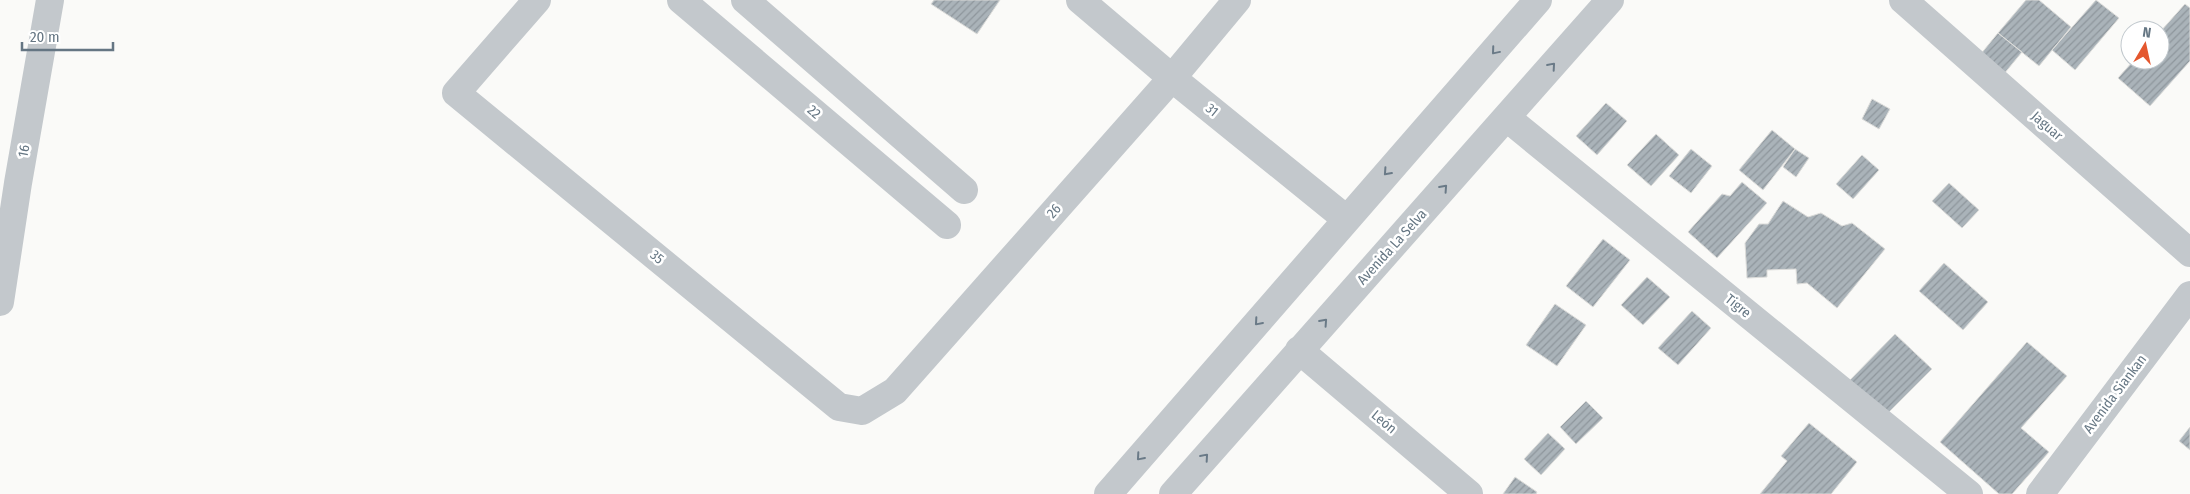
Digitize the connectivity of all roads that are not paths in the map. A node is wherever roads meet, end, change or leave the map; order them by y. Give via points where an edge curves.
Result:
1 (50, 0) edge
2 (537, 0) edge
3 (681, 0) edge
4 (745, 0) edge
5 (1080, 0) edge
6 (1237, 0) edge
7 (1538, 0) edge
8 (1610, 0) edge
9 (1903, 0) edge
10 (1172, 78) junction
11 (1507, 118) junction
12 (9, 182) edge
13 (964, 190) dead end
14 (1346, 218) junction
15 (946, 225) dead end
16 (2190, 253) edge
17 (2190, 295) edge
18 (0, 302) edge
19 (1299, 350) junction
20 (862, 411) joint
21 (1108, 494) edge
22 (1173, 494) edge
23 (1469, 494) edge
24 (1969, 494) edge
25 (2040, 494) edge

1 - 12 street, 16
2 - 20 street, 35 via 456,93 839,407
3 - 15 street, 22
4 - 13 street
5 - 10 street, 31
6 - 10 street, 26
7 -> 14 street
11 -> 8 street, Avenida La Selva
9 - 16 street, Jaguar
10 - 14 street, 31
10 - 20 street, 26 via 895,390
19 -> 11 street, Avenida La Selva
11 - 24 street, Tigre
12 - 18 street, 16
14 -> 21 street
17 - 25 street, Avenida Siankan
22 -> 19 street, Avenida La Selva
19 - 23 street, León

